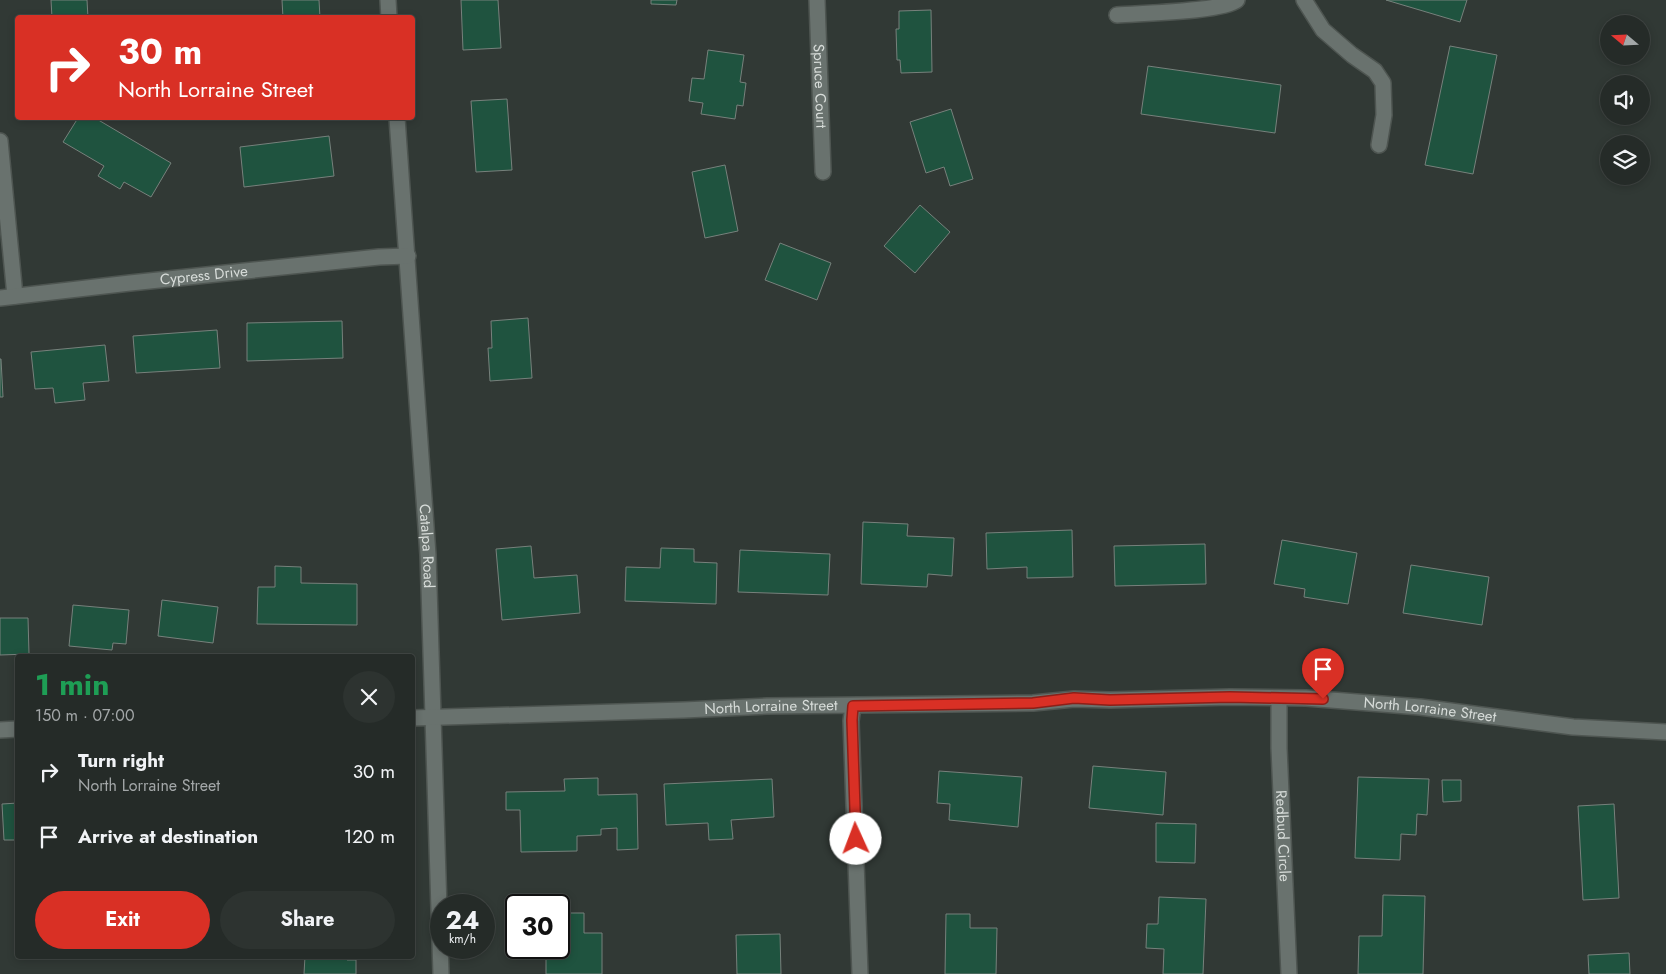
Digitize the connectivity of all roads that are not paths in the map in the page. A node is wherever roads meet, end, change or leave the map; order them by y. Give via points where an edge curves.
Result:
1 (388, 0) edge
2 (818, 0) edge
3 (1237, 0) edge
4 (1304, 0) edge
5 (1117, 14) dead end
6 (389, 15) edge
7 (397, 120) edge
8 (0, 141) edge
9 (1379, 145) dead end
10 (823, 172) dead end
11 (408, 256) junction
12 (8, 297) edge
13 (1279, 698) junction
14 (853, 706) junction
15 (433, 717) junction
16 (415, 718) edge
17 (15, 729) edge
18 (0, 730) edge
19 (1666, 732) edge
20 (441, 974) edge
21 (860, 974) edge
22 (1289, 974) edge

1 - 6 street
2 - 10 street, Spruce Court
3 - 5 street via 1218,8
4 - 9 street via 1323,30 1375,71 1383,83 1384,114
7 - 11 street, Catalpa Road
8 - 12 street
11 - 12 street, Cypress Drive
11 - 15 street, Catalpa Road via 428,555
13 - 14 street, North Lorraine Street via 1074,698 1033,703
13 - 19 street, North Lorraine Street via 1420,707 1573,727
13 - 22 street, Redbud Circle
14 - 15 street, North Lorraine Street
14 - 21 street
15 - 16 street, North Lorraine Street
15 - 20 street, Catalpa Road
17 - 18 street

